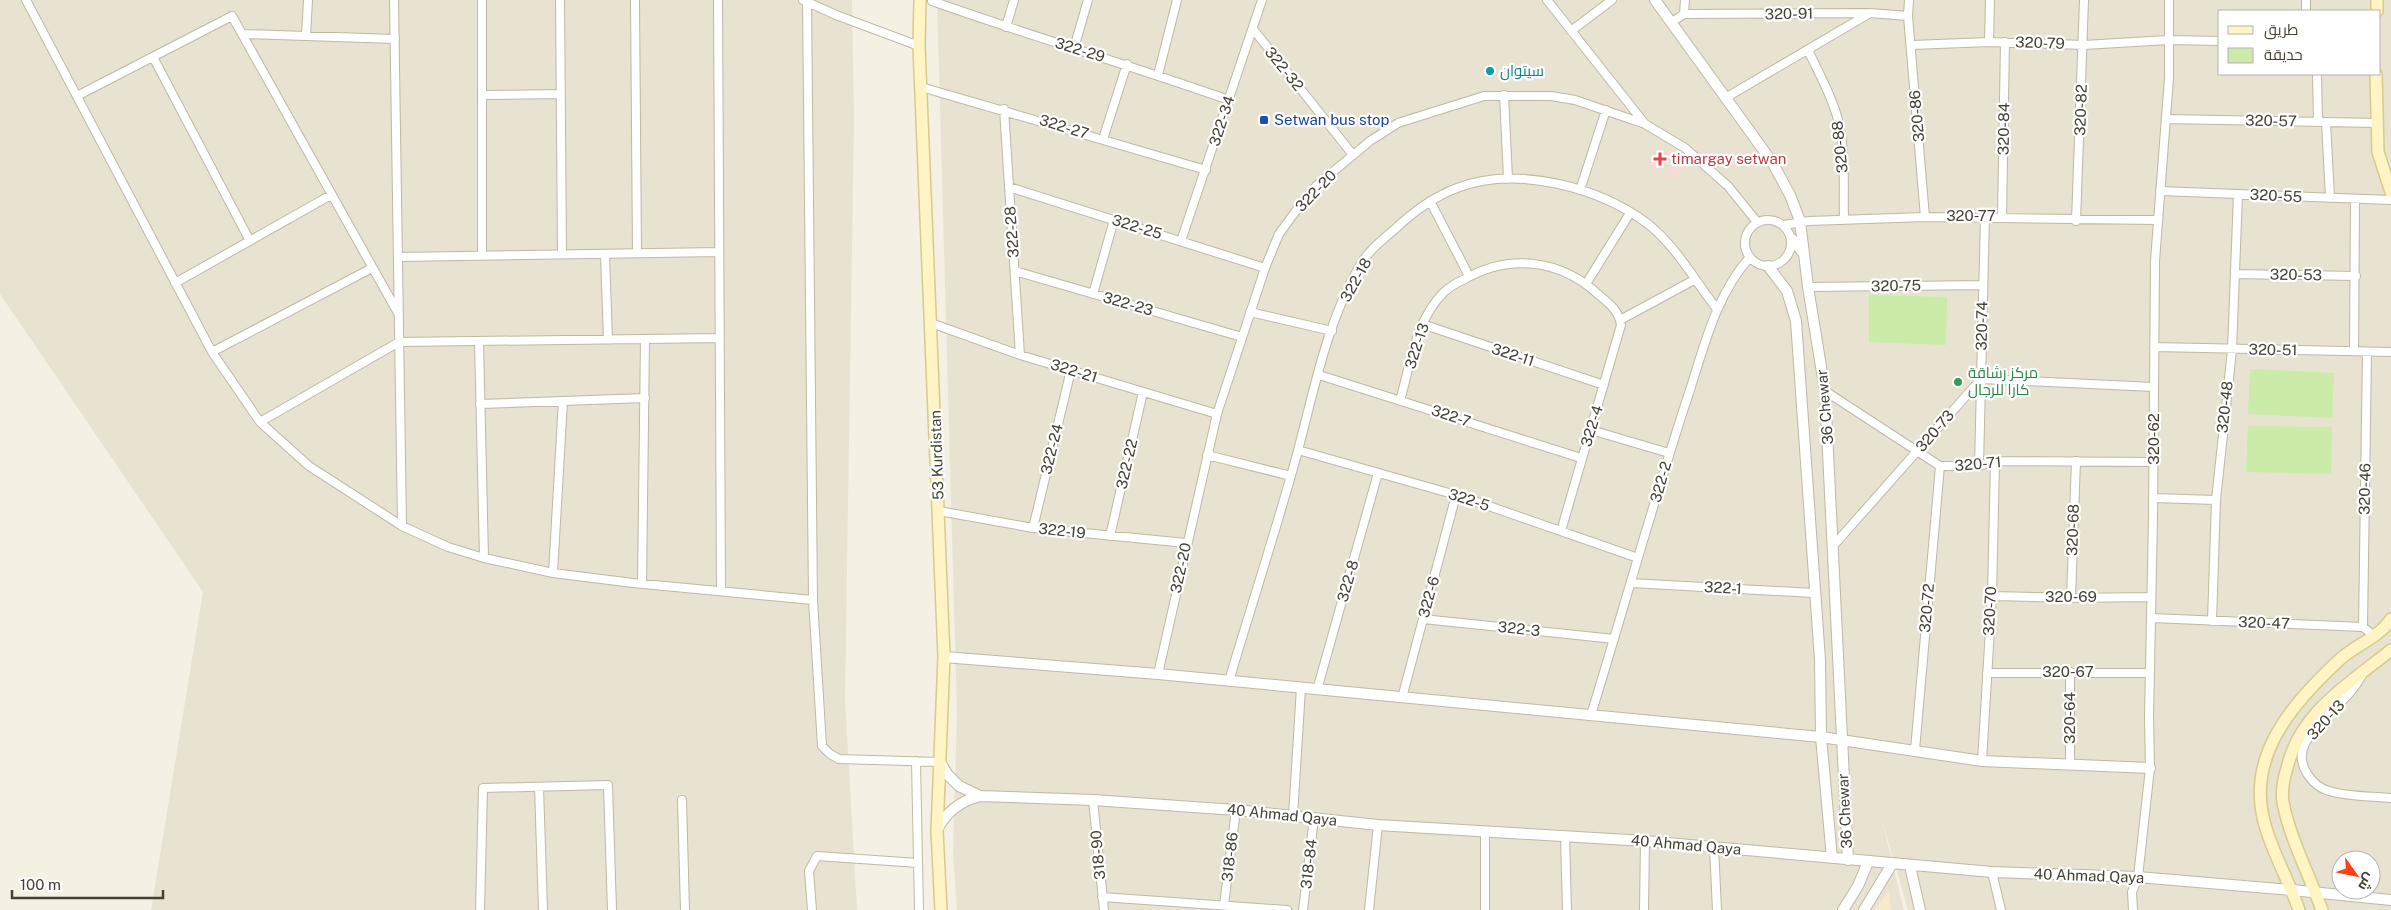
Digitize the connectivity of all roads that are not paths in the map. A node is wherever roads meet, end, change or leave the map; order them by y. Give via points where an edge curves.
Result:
1 (26, 0) edge
2 (308, 0) edge
3 (394, 0) edge
4 (482, 0) edge
5 (560, 0) edge
6 (635, 0) edge
7 (718, 0) edge
8 (805, 0) edge
9 (928, 0) edge
10 (1014, 0) edge
11 (1088, 0) edge
12 (1177, 0) edge
13 (1262, 0) edge
14 (1547, 0) edge
15 (1612, 0) edge
16 (1655, 0) edge
17 (1685, 0) edge
18 (1909, 0) edge
19 (1990, 0) edge
20 (2084, 0) edge
21 (2168, 0) edge
22 (1870, 13) junction
23 (1684, 14) junction
24 (1908, 16) junction
25 (1672, 22) junction
26 (1006, 27) junction
27 (1253, 29) junction
28 (1571, 31) junction
29 (243, 34) junction
30 (306, 36) junction
31 (395, 39) junction
32 (2168, 40) junction
33 (1989, 42) junction
34 (2005, 42) junction
35 (2218, 42) edge
36 (1912, 45) junction
37 (2084, 45) junction
38 (919, 46) junction
39 (1074, 48) junction
40 (1808, 50) junction
41 (154, 57) junction
42 (1127, 64) junction
43 (1158, 75) junction
44 (2316, 75) edge
45 (2376, 75) edge
46 (921, 87) junction
47 (561, 94) junction
48 (482, 95) junction
49 (1504, 95) junction
50 (78, 96) junction
51 (1727, 97) junction
52 (1229, 100) junction
53 (1004, 109) junction
54 (1606, 110) junction
55 (2166, 119) junction
56 (2322, 122) junction
57 (2377, 123) junction
58 (1645, 124) junction
59 (1103, 139) junction
60 (1353, 154) junction
61 (1206, 170) junction
62 (1508, 179) junction
63 (1009, 187) junction
64 (1580, 190) junction
65 (2160, 191) junction
66 (2391, 192) edge
67 (2238, 194) junction
68 (331, 195) junction
69 (2330, 198) junction
70 (2355, 199) junction
71 (2391, 200) edge
72 (1430, 201) junction
73 (1630, 213) junction
74 (1984, 216) junction
75 (2002, 216) junction
76 (1925, 217) junction
77 (1114, 220) junction
78 (1844, 220) junction
79 (2158, 220) junction
80 (1800, 221) junction
81 (2076, 221) junction
82 (1758, 222) junction
83 (1784, 224) junction
84 (1792, 239) junction
85 (250, 241) junction
86 (1181, 241) junction
87 (719, 252) junction
88 (637, 253) junction
89 (562, 254) junction
90 (605, 254) junction
91 (1804, 255) junction
92 (482, 256) junction
93 (398, 257) junction
94 (1750, 257) junction
95 (1768, 266) junction
96 (372, 268) junction
97 (1265, 268) junction
98 (1015, 271) junction
99 (2235, 274) junction
100 (1469, 276) junction
101 (2356, 276) junction
102 (1694, 280) junction
103 (175, 283) junction
104 (1586, 284) junction
105 (1983, 285) junction
106 (1808, 287) junction
107 (1093, 294) junction
108 (1717, 309) junction
109 (1250, 312) junction
110 (399, 315) junction
111 (1620, 320) junction
112 (932, 323) junction
113 (1422, 324) junction
114 (1332, 331) junction
115 (720, 338) junction
116 (1242, 338) junction
117 (645, 339) junction
118 (608, 340) junction
119 (479, 341) junction
120 (399, 342) junction
121 (2154, 347) junction
122 (2232, 350) junction
123 (2354, 351) junction
124 (212, 352) junction
125 (2367, 352) junction
126 (2391, 352) edge
127 (1020, 355) junction
128 (1071, 370) junction
129 (1319, 375) junction
130 (1981, 379) junction
131 (1604, 385) junction
132 (2154, 387) junction
133 (1825, 391) junction
134 (1143, 392) junction
135 (645, 398) junction
136 (1399, 399) junction
137 (564, 401) junction
138 (480, 404) junction
139 (1217, 414) junction
140 (260, 422) junction
141 (1591, 430) junction
142 (1298, 450) junction
143 (1917, 452) junction
144 (1669, 453) junction
145 (1207, 455) junction
146 (1582, 458) junction
147 (1995, 461) junction
148 (2076, 461) junction
149 (2154, 462) junction
150 (1940, 466) junction
151 (1979, 466) junction
152 (1378, 473) junction
153 (1291, 476) junction
154 (1456, 495) junction
155 (2153, 498) junction
156 (2216, 500) junction
157 (939, 511) junction
158 (402, 526) junction
159 (1032, 528) junction
160 (1561, 531) junction
161 (1110, 536) junction
162 (1186, 543) junction
163 (1834, 545) junction
164 (484, 558) junction
165 (1638, 558) junction
166 (553, 573) junction
167 (1631, 583) junction
168 (642, 584) junction
169 (721, 591) junction
170 (1814, 593) junction
171 (1992, 596) junction
172 (2151, 597) junction
173 (2070, 598) junction
174 (813, 600) junction
175 (2151, 618) junction
176 (1423, 619) junction
177 (2391, 619) edge
178 (2212, 621) junction
179 (2363, 627) junction
180 (2373, 635) junction
181 (1614, 639) junction
182 (2391, 650) edge
183 (944, 657) junction
184 (2366, 670) junction
185 (2070, 672) junction
186 (2150, 672) junction
187 (1158, 674) junction
188 (1987, 674) junction
189 (1229, 681) junction
190 (1301, 688) junction
191 (1318, 690) junction
192 (1402, 698) junction
193 (1591, 715) junction
194 (1821, 737) junction
195 (1841, 739) junction
196 (1915, 750) junction
197 (916, 761) junction
198 (1982, 761) junction
199 (940, 762) junction
200 (2070, 764) junction
201 (2150, 768) junction
202 (539, 787) junction
203 (980, 796) junction
204 (2391, 798) edge
205 (682, 800) dead end
206 (1093, 800) junction
207 (1236, 810) junction
208 (1293, 816) junction
209 (1314, 818) junction
210 (1378, 825) junction
211 (937, 830) junction
212 (1485, 832) junction
213 (1565, 836) junction
214 (1645, 841) junction
215 (1714, 847) junction
216 (1832, 858) junction
217 (1848, 860) junction
218 (1868, 862) junction
219 (918, 863) junction
220 (1892, 864) junction
221 (1910, 866) junction
222 (1992, 872) junction
223 (2138, 877) junction
224 (2292, 890) junction
225 (2315, 892) junction
226 (1102, 897) junction
227 (2391, 900) edge
228 (1224, 905) junction
229 (480, 910) edge
230 (543, 910) edge
231 (612, 910) edge
232 (685, 910) edge
233 (812, 910) edge
234 (919, 910) edge
235 (941, 910) edge
236 (1104, 910) edge
237 (1285, 910) edge
238 (1303, 910) edge
239 (1368, 910) edge
240 (1485, 910) edge
241 (1567, 910) edge
242 (1644, 910) edge
243 (1717, 910) edge
244 (1843, 910) edge
245 (1864, 910) edge
246 (1920, 910) edge
247 (2001, 910) edge
248 (2133, 910) edge
249 (2299, 910) edge
250 (2322, 910) edge

1 - 50 street
2 - 30 street
3 - 31 street
4 - 48 street
5 - 47 street
6 - 88 street
7 - 87 street
8 - 38 street via 836,16
8 - 174 street
9 - 26 street, 322-29
9 - 38 main road, 53 Kurdistan
10 - 26 street
11 - 39 street
12 - 43 street
13 - 27 street, 322-34
14 - 28 street
15 - 28 street
16 - 25 street, 36 Chewar
17 - 23 street
18 - 24 street, 320-86
19 - 33 street
20 - 37 street, 320-82
21 - 32 street, 320-62
22 - 23 street, 320-91
22 - 24 street, 320-91
22 - 40 street
23 - 25 street
24 - 36 street, 320-86
25 - 51 street, 36 Chewar
26 - 39 street, 322-29
27 - 52 street, 322-34
27 - 60 street, 322-32
28 - 58 street
29 - 30 street
29 - 41 street via 232,16
29 - 68 street
30 - 31 street
31 - 93 street
32 - 35 street, 320-79
32 - 37 street, 320-79
32 - 55 street, 320-62
33 - 34 street, 320-79
33 - 36 street, 320-79
34 - 37 street, 320-79
34 - 75 street, 320-84
36 - 76 street, 320-86
37 - 81 street, 320-82
38 - 46 main road, 53 Kurdistan
39 - 42 street, 322-29
40 - 51 street
40 - 78 street, 320-88 via 1833,103 1839,126 1843,150
41 - 50 street
41 - 85 street
42 - 43 street, 322-29
42 - 59 street
43 - 52 street, 322-29
44 - 56 street
45 - 57 main road
46 - 53 street, 322-27
46 - 112 main road, 53 Kurdistan
47 - 48 street
47 - 89 street
48 - 92 street
49 - 54 street, 322-20 via 1551,96
49 - 60 street, 322-20 via 1459,102 1398,123
49 - 62 street
50 - 103 street
51 - 80 street, 36 Chewar via 1772,162
52 - 61 street, 322-34
53 - 59 street, 322-27
53 - 63 street, 322-28
54 - 58 street, 322-20
54 - 64 street
55 - 56 street, 320-57
55 - 65 street, 320-62
56 - 57 street, 320-57
56 - 69 street
57 - 66 main road via 2378,152
58 - 82 street, 322-20 via 1704,162
59 - 61 street, 322-27
60 - 97 street, 322-20 via 1298,208 1279,234
61 - 86 street, 322-34
62 - 64 street, 322-18 via 1547,182
62 - 72 street, 322-18 via 1458,187
63 - 77 street, 322-25
63 - 98 street, 322-28
64 - 73 street, 322-18 via 1610,201
65 - 67 street, 320-55
65 - 79 street, 320-62
67 - 69 street, 320-55
67 - 99 street, 320-48
68 - 85 street
68 - 96 street
69 - 70 street, 320-55
70 - 71 street, 320-55
70 - 101 street
72 - 100 street
72 - 114 street, 322-18 via 1388,235 1360,265
73 - 102 street, 322-18 via 1662,237
73 - 104 street
74 - 75 street, 320-77
74 - 76 street, 320-77
74 - 105 street, 320-74
75 - 81 street, 320-77
76 - 78 street, 320-77
77 - 86 street, 322-25
77 - 107 street
78 - 80 street, 320-77
79 - 81 street, 320-77
79 - 121 street, 320-62
80 - 83 street, 320-77
80 - 91 street, 36 Chewar
82 - 83 street via 1771,219
82 - 94 street via 1748,231 1746,238 1746,251
83 - 84 street
84 - 91 street
84 - 95 street via 1789,254 1783,261
85 - 103 street
86 - 97 street, 322-25
87 - 88 street
87 - 115 street
88 - 90 street
89 - 90 street
89 - 92 street
90 - 118 street
91 - 106 street, 36 Chewar
92 - 93 street
93 - 110 street
94 - 95 street
94 - 108 street, 322-2 via 1731,281
95 - 170 street via 1786,291 1796,321
96 - 110 street
96 - 124 street
97 - 109 street, 322-20
98 - 107 street, 322-23
98 - 127 street, 322-28
99 - 101 street, 320-53
99 - 122 street, 320-48
100 - 104 street, 322-13 via 1500,265 1524,262 1552,266
100 - 113 street, 322-13 via 1444,293
101 - 123 street
102 - 108 street, 322-18
102 - 111 street
103 - 124 street
104 - 111 street, 322-13 via 1610,304
105 - 106 street, 320-75
105 - 130 street, 320-74
106 - 133 street, 36 Chewar
107 - 116 street, 322-23
108 - 144 street, 322-2
109 - 114 street
109 - 116 street, 322-20
110 - 120 street
111 - 131 street, 322-4
112 - 127 street, 322-21
112 - 157 main road, 53 Kurdistan
113 - 131 street, 322-11
113 - 136 street, 322-13
114 - 129 street, 322-18
115 - 117 street
115 - 169 street
116 - 139 street, 322-20
117 - 118 street
117 - 135 street
118 - 119 street
119 - 120 street
119 - 138 street
120 - 140 street
120 - 158 street
121 - 122 street, 320-51
121 - 132 street, 320-62
122 - 123 street, 320-51
122 - 156 street, 320-48
123 - 125 street, 320-51
124 - 140 street
125 - 126 street, 320-51
125 - 179 street, 320-46
127 - 128 street, 322-21
128 - 134 street, 322-21
128 - 159 street, 322-24
129 - 136 street, 322-7
129 - 142 street, 322-18
130 - 132 street
130 - 143 street, 320-73
130 - 151 street, 320-74
131 - 141 street, 322-4
132 - 149 street, 320-62
133 - 143 street, 320-71
133 - 163 street, 36 Chewar
134 - 139 street, 322-21
134 - 161 street, 322-22
135 - 137 street
135 - 168 street
136 - 146 street, 322-7
137 - 138 street
137 - 166 street
138 - 164 street
139 - 145 street, 322-20
140 - 158 street via 309,466
141 - 144 street
141 - 146 street, 322-4
142 - 152 street, 322-5
142 - 153 street, 322-18
143 - 150 street, 320-71
143 - 163 street, 320-73
144 - 165 street, 322-2
145 - 153 street
145 - 162 street, 322-20
146 - 160 street, 322-4
147 - 148 street, 320-71
147 - 151 street, 320-71
147 - 171 street, 320-70
148 - 149 street, 320-71
148 - 173 street, 320-68
149 - 155 street, 320-62
150 - 151 street, 320-71
150 - 196 street, 320-72
152 - 154 street, 322-5
152 - 191 street, 322-8
153 - 189 street, 322-18
154 - 160 street, 322-5
154 - 176 street, 322-6
155 - 156 street
155 - 172 street, 320-62
156 - 178 street, 320-48
157 - 159 street, 322-19
157 - 183 main road, 53 Kurdistan
158 - 164 street via 448,547
159 - 161 street, 322-19
160 - 165 street, 322-5
161 - 162 street, 322-19
162 - 187 street, 322-20
163 - 195 street, 36 Chewar
164 - 166 street
165 - 167 street, 322-2
166 - 168 street
167 - 170 street, 322-1
167 - 181 street, 322-2
168 - 169 street
169 - 174 street
170 - 194 street via 1820,660
171 - 173 street, 320-69
171 - 188 street, 320-70
172 - 173 street, 320-69
172 - 175 street, 320-62
174 - 197 street via 822,746 839,759
175 - 178 street, 320-47
175 - 186 street, 320-62
176 - 181 street, 322-3
176 - 192 street, 322-6
177 - 180 main road
178 - 179 street, 320-47
179 - 180 street
180 - 224 main road via 2339,660 2288,714 2265,761 2261,785 2265,825
181 - 193 street, 322-2
182 - 184 main road
183 - 187 street
183 - 199 main road, 53 Kurdistan
184 - 204 street, 320-13 via 2352,691 2306,741 2302,761 2314,782 2328,791
184 - 225 main road via 2332,696 2304,727 2289,758 2282,800
185 - 186 street, 320-67
185 - 188 street, 320-67
185 - 200 street, 320-64
186 - 201 street, 320-62
187 - 189 street
188 - 198 street, 320-70
189 - 190 street
190 - 191 street
190 - 208 street
191 - 192 street
192 - 193 street
193 - 194 street
194 - 195 street
194 - 216 street
195 - 196 street
195 - 217 street, 36 Chewar
196 - 198 street
197 - 199 street
197 - 219 street
198 - 200 street
199 - 203 street, 40 Ahmad Qaya via 958,786
199 - 211 main road, 53 Kurdistan
200 - 201 street
201 - 223 street, 320-62
202 - 229 street via 483,788
202 - 230 street
202 - 231 street via 608,785
203 - 206 street, 40 Ahmad Qaya
203 - 211 street, 40 Ahmad Qaya via 964,801 951,811
205 - 232 street
206 - 207 street, 40 Ahmad Qaya
206 - 226 street, 318-90
207 - 208 street, 40 Ahmad Qaya
207 - 228 street, 318-86
208 - 209 street, 40 Ahmad Qaya
209 - 210 street, 40 Ahmad Qaya
209 - 238 street, 318-84
210 - 212 street, 40 Ahmad Qaya
210 - 239 street
211 - 235 main road, 53 Kurdistan
212 - 213 street, 40 Ahmad Qaya
212 - 240 street
213 - 214 street, 40 Ahmad Qaya
213 - 241 street
214 - 215 street, 40 Ahmad Qaya
214 - 242 street
215 - 216 street, 40 Ahmad Qaya
215 - 243 street
216 - 217 street, 40 Ahmad Qaya
217 - 218 street, 40 Ahmad Qaya
218 - 220 street, 40 Ahmad Qaya
218 - 244 street
219 - 233 street via 817,856 809,871
219 - 234 street
220 - 221 street, 40 Ahmad Qaya
220 - 245 street
221 - 222 street, 40 Ahmad Qaya
221 - 246 street
222 - 223 street, 40 Ahmad Qaya
222 - 247 street
223 - 224 street, 40 Ahmad Qaya
223 - 248 street, 320-62 via 2132,892
224 - 225 street, 40 Ahmad Qaya
224 - 249 main road
225 - 227 street, 40 Ahmad Qaya
225 - 250 main road
226 - 228 street
226 - 236 street, 318-90
228 - 237 street

